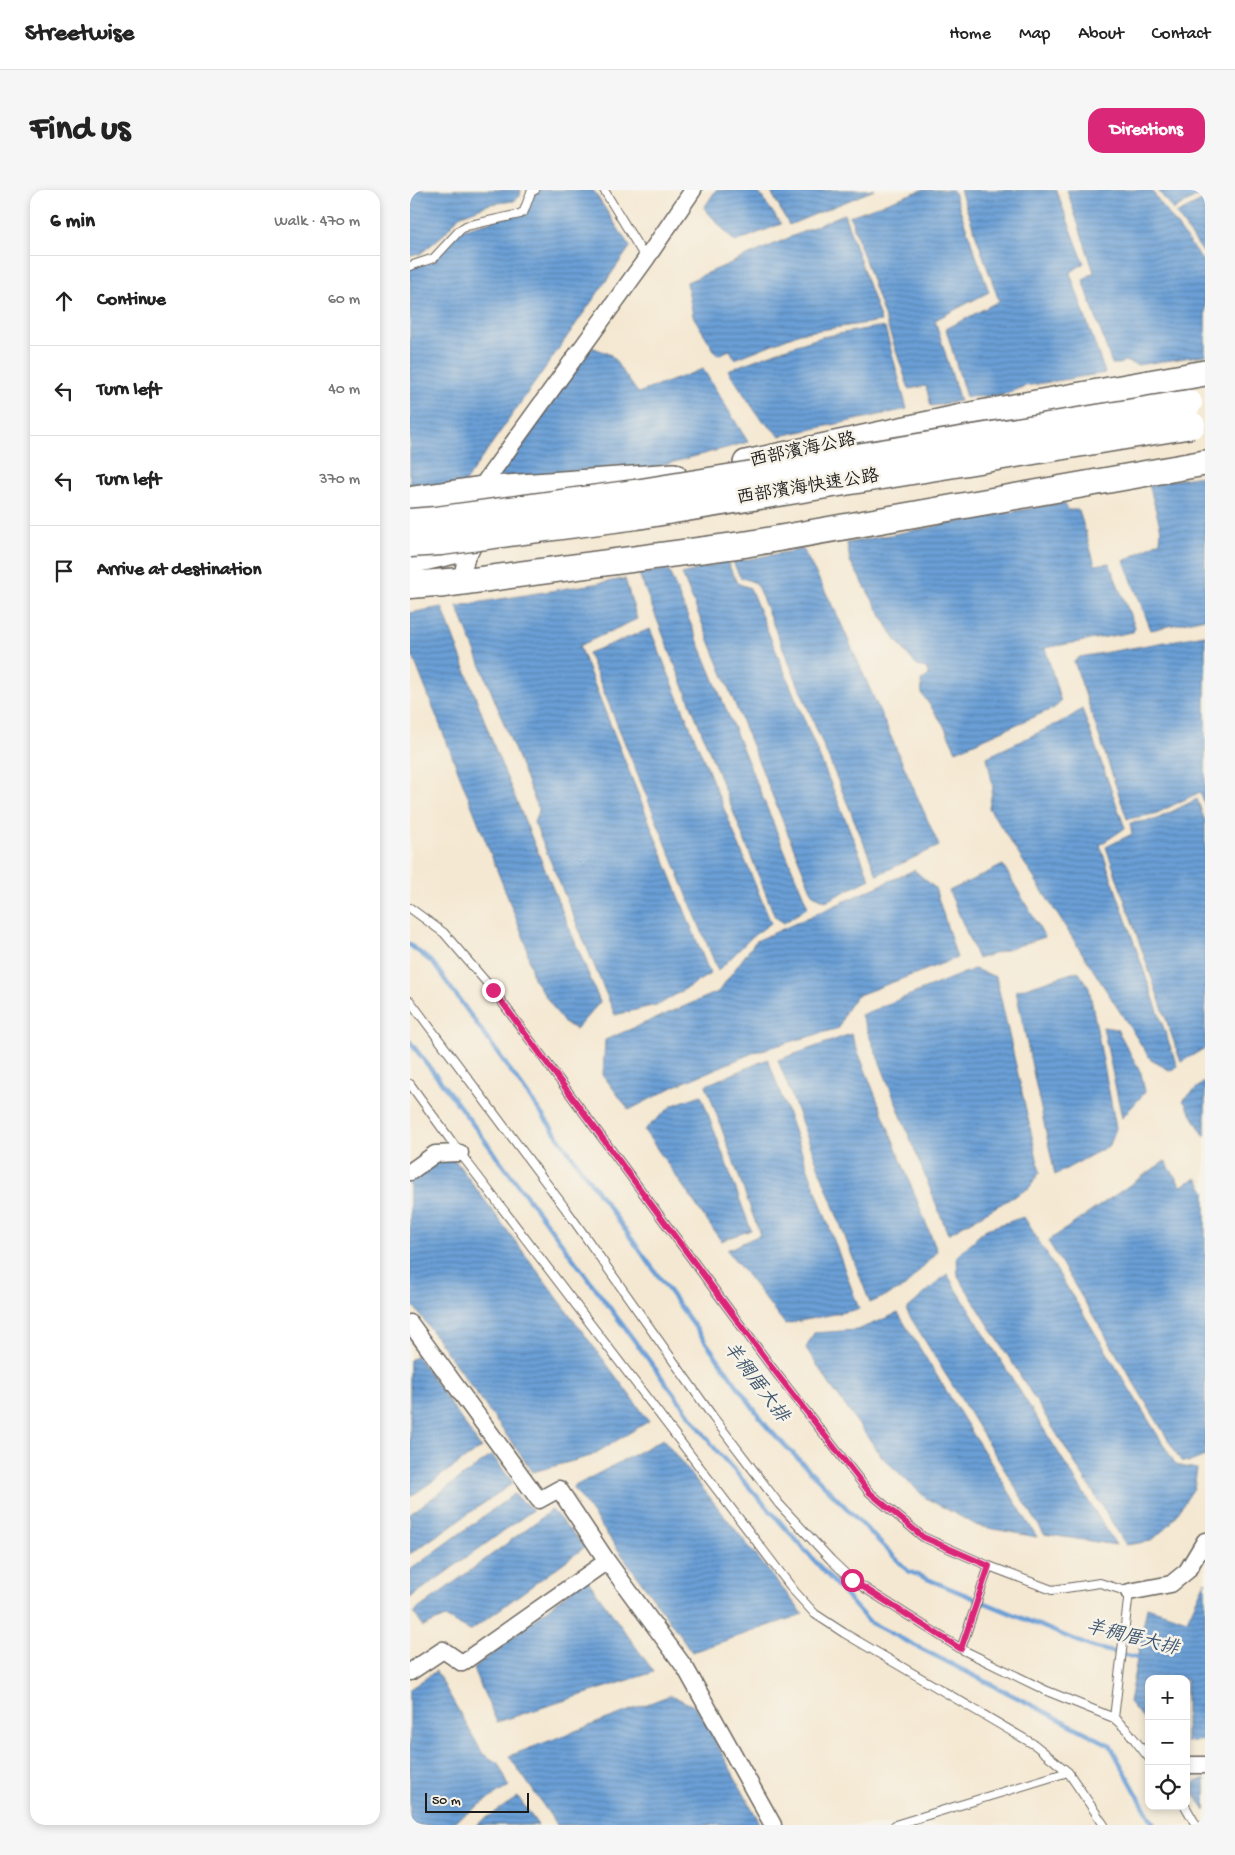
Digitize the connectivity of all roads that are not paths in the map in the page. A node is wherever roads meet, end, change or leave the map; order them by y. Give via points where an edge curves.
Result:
1 (535, 190) edge
2 (604, 190) edge
3 (693, 190) edge
4 (646, 259) junction
5 (410, 266) edge
6 (1205, 373) edge
7 (1198, 413) edge
8 (1205, 463) edge
9 (674, 476) junction
10 (479, 490) junction
11 (410, 500) edge
12 (410, 522) edge
13 (410, 544) edge
14 (469, 548) junction
15 (410, 561) edge
16 (461, 581) junction
17 (410, 585) edge
18 (410, 590) edge
19 (410, 908) edge
20 (410, 1001) edge
21 (410, 1084) edge
22 (460, 1153) junction
23 (410, 1172) edge
24 (410, 1324) edge
25 (1205, 1541) edge
26 (607, 1561) junction
27 (989, 1566) junction
28 (1129, 1592) junction
29 (961, 1649) junction
30 (410, 1672) edge
31 (1114, 1718) junction
32 (1145, 1753) edge
33 (1205, 1764) edge
34 (1190, 1765) edge
35 (1068, 1772) junction
36 (1187, 1810) edge
37 (773, 1825) edge
38 (895, 1825) edge
39 (1104, 1825) edge
40 (1196, 1825) edge

1 - 5 lane via 520,214 466,226 434,258
2 - 4 lane
3 - 4 street
4 - 10 street
6 - 9 main road, 西部濱海公路 via 980,413
7 - 12 highway, 西部濱海快速公路, bridge
7 - 13 highway, 西部濱海快速公路, bridge via 637,516
8 - 16 main road via 747,544
9 - 10 main road
9 - 14 main road, 西部濱海公路
10 - 11 highway
10 - 14 street
14 - 15 main road, 西部濱海公路
14 - 16 street
16 - 17 highway
16 - 18 main road
19 - 27 lane via 444,933 493,990 770,1365 869,1492 923,1537
20 - 29 lane via 565,1208 713,1417 779,1504 852,1580
21 - 22 lane
22 - 23 street via 435,1154
22 - 35 lane via 815,1614 1035,1745
24 - 26 street via 539,1500 559,1489
25 - 28 street via 1187,1571 1172,1584
26 - 30 street via 462,1663 443,1650
26 - 37 street via 686,1669
27 - 28 lane via 1052,1590 1100,1583
27 - 29 lane
28 - 31 lane
29 - 31 lane via 1047,1691
31 - 32 lane
33 - 34 street
35 - 38 lane
35 - 39 lane
36 - 40 lane

